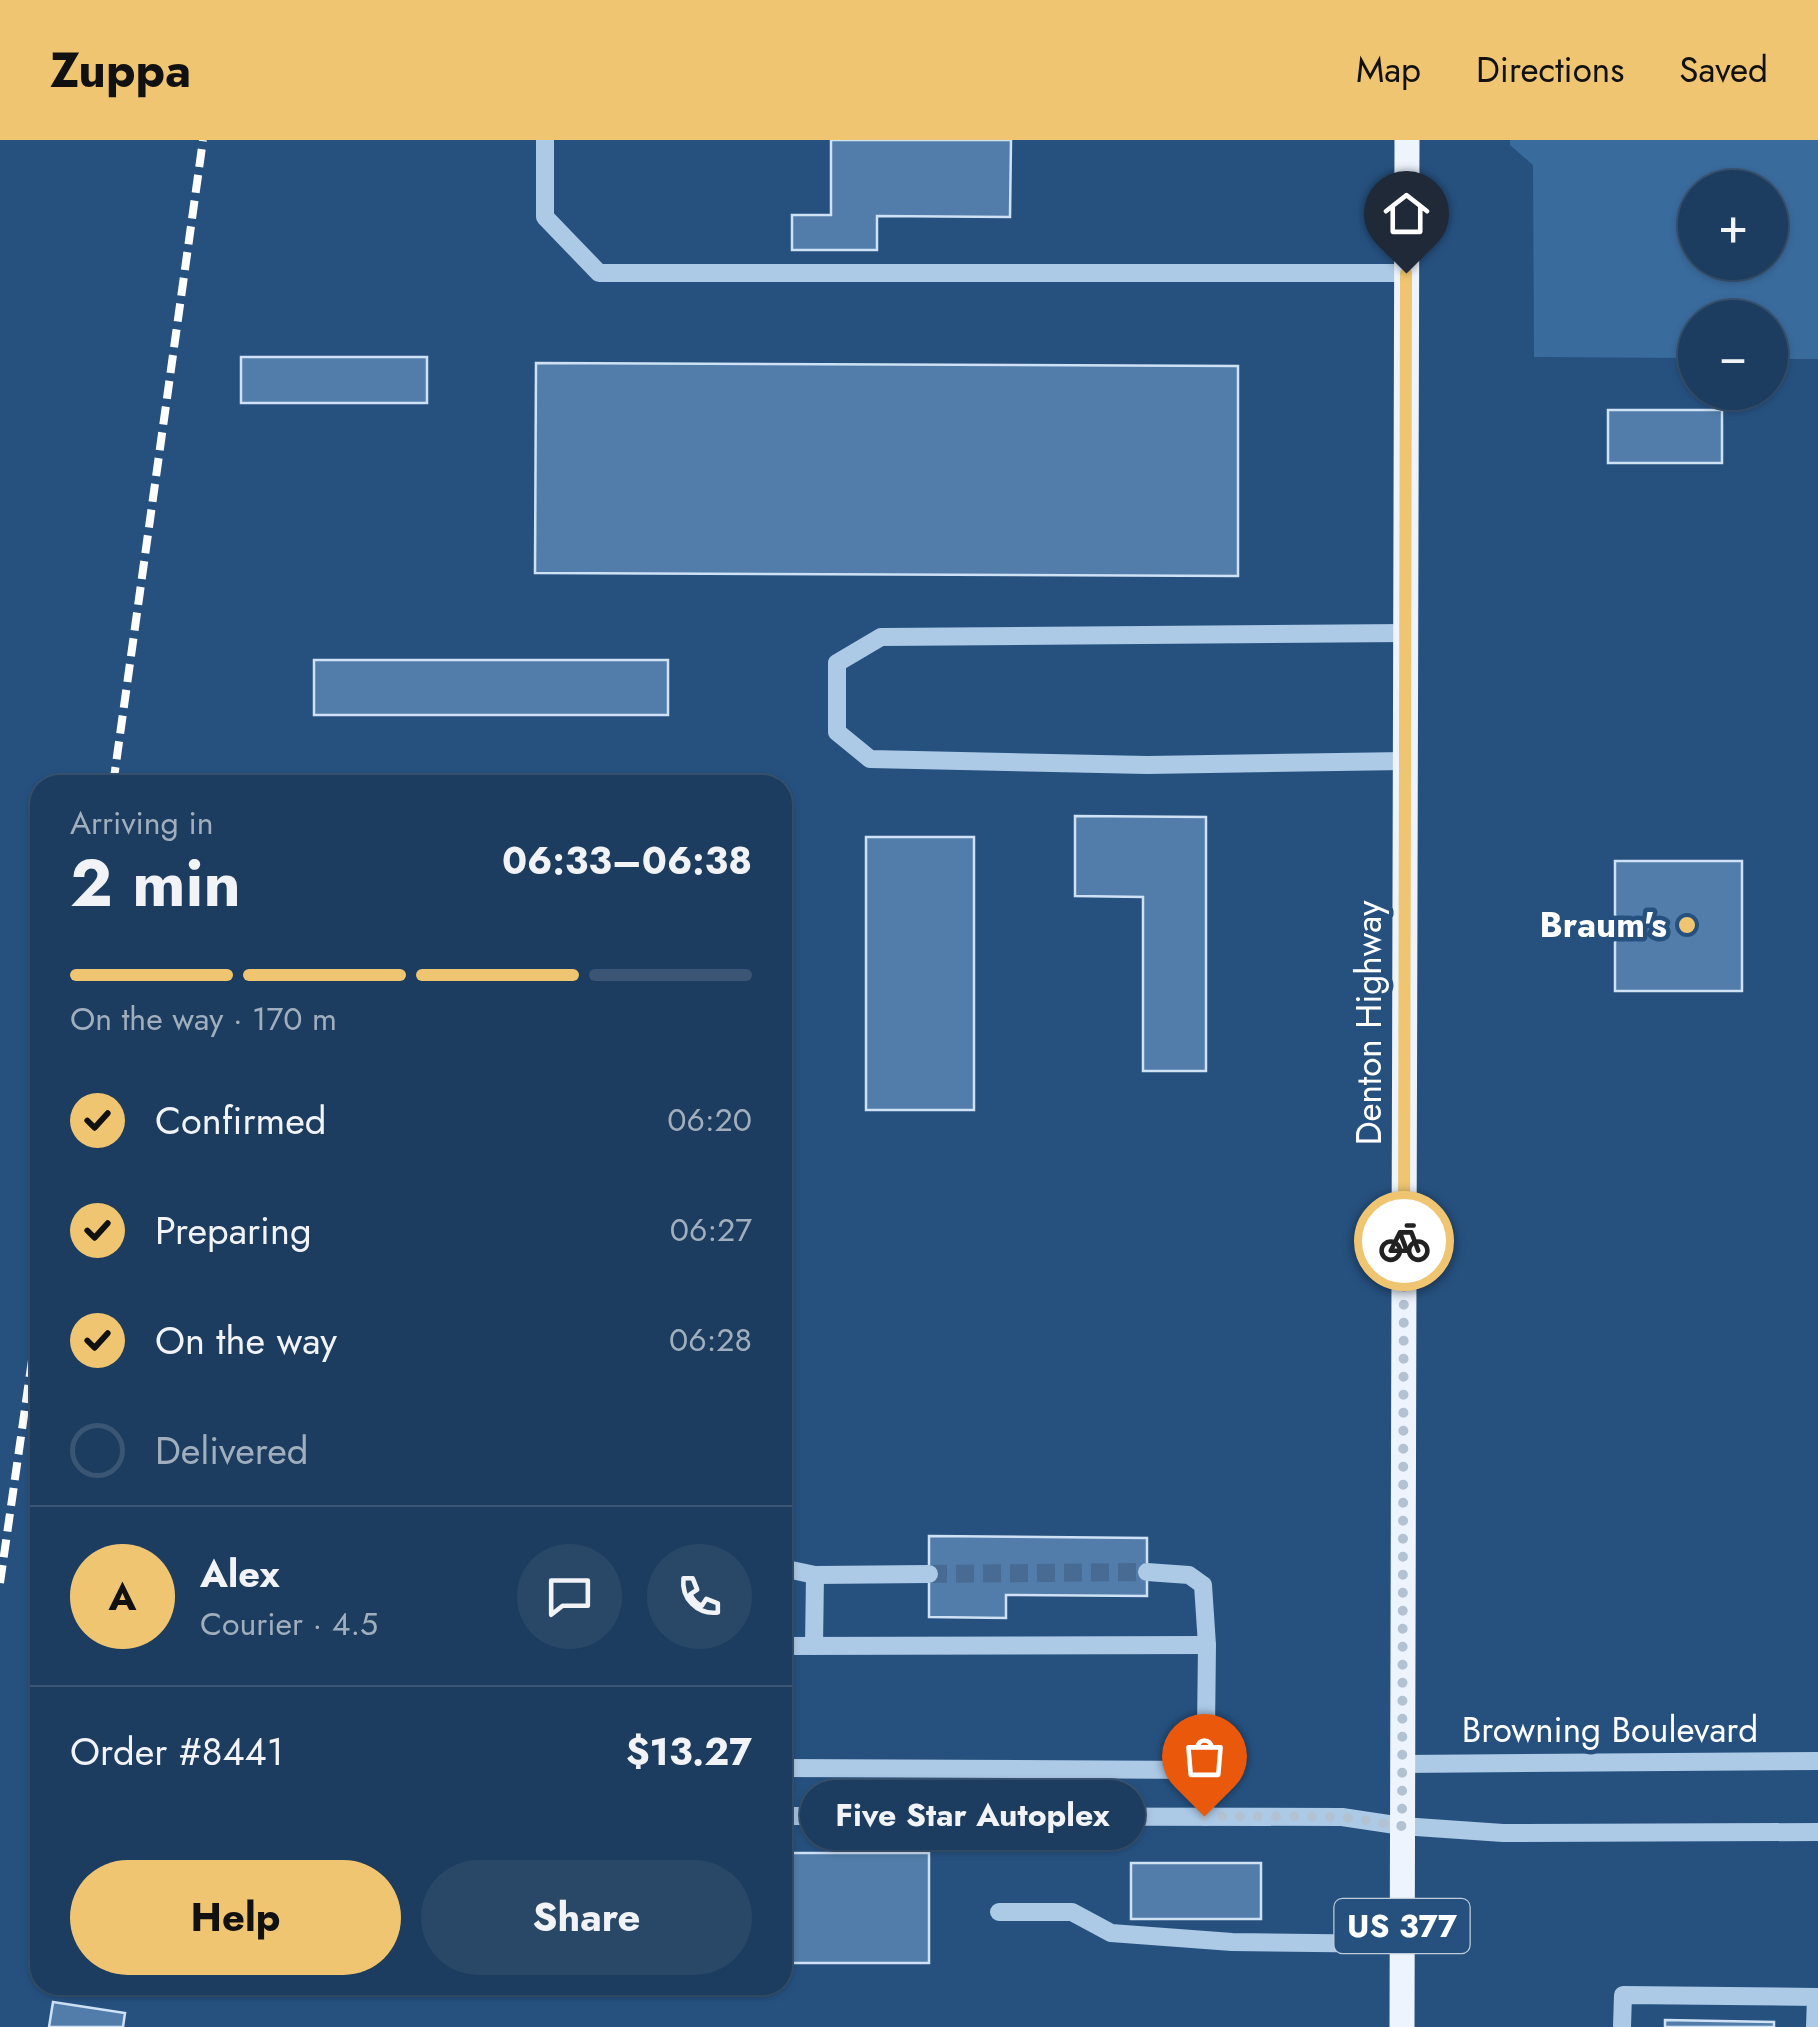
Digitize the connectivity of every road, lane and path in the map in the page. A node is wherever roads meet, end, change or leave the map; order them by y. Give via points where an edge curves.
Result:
1 (545, 140) edge
2 (1407, 140) edge
3 (1406, 273) junction
4 (1406, 633) junction
5 (1405, 761) junction
6 (792, 1570) edge
7 (1147, 1572) tunnel mouth
8 (815, 1574) junction
9 (928, 1574) tunnel mouth
10 (1207, 1645) junction
11 (792, 1646) edge
12 (814, 1646) junction
13 (1818, 1761) edge
14 (1402, 1764) junction
15 (792, 1768) edge
16 (1206, 1770) junction
17 (792, 1816) edge
18 (1204, 1816) junction
19 (1402, 1826) junction
20 (1818, 1832) edge
21 (999, 1912) dead end
22 (1402, 1944) junction
23 (1817, 1997) edge
24 (1402, 2027) edge
25 (1622, 2027) edge
26 (1815, 2027) edge

1 - 3 street via 545,217 599,272
2 - 3 main road, Denton Highway / US 377
3 - 4 main road, Denton Highway / US 377
4 - 5 main road, Denton Highway / US 377
4 - 5 street via 880,636 837,664 837,732 870,759
5 - 14 main road, Denton Highway / US 377
6 - 8 street
7 - 10 street via 1190,1575 1204,1586
8 - 9 street
8 - 12 street
10 - 12 street
10 - 16 street
11 - 12 street
13 - 14 street, Browning Boulevard
14 - 19 main road, Denton Highway / US 377
15 - 16 street
16 - 18 street
17 - 18 street
18 - 19 street via 1342,1817
19 - 20 street via 1503,1833
19 - 22 main road, Denton Highway / US 377
21 - 22 street via 1072,1912 1111,1934
22 - 24 main road, Denton Highway / US 377
23 - 25 street via 1623,1995
23 - 26 street

